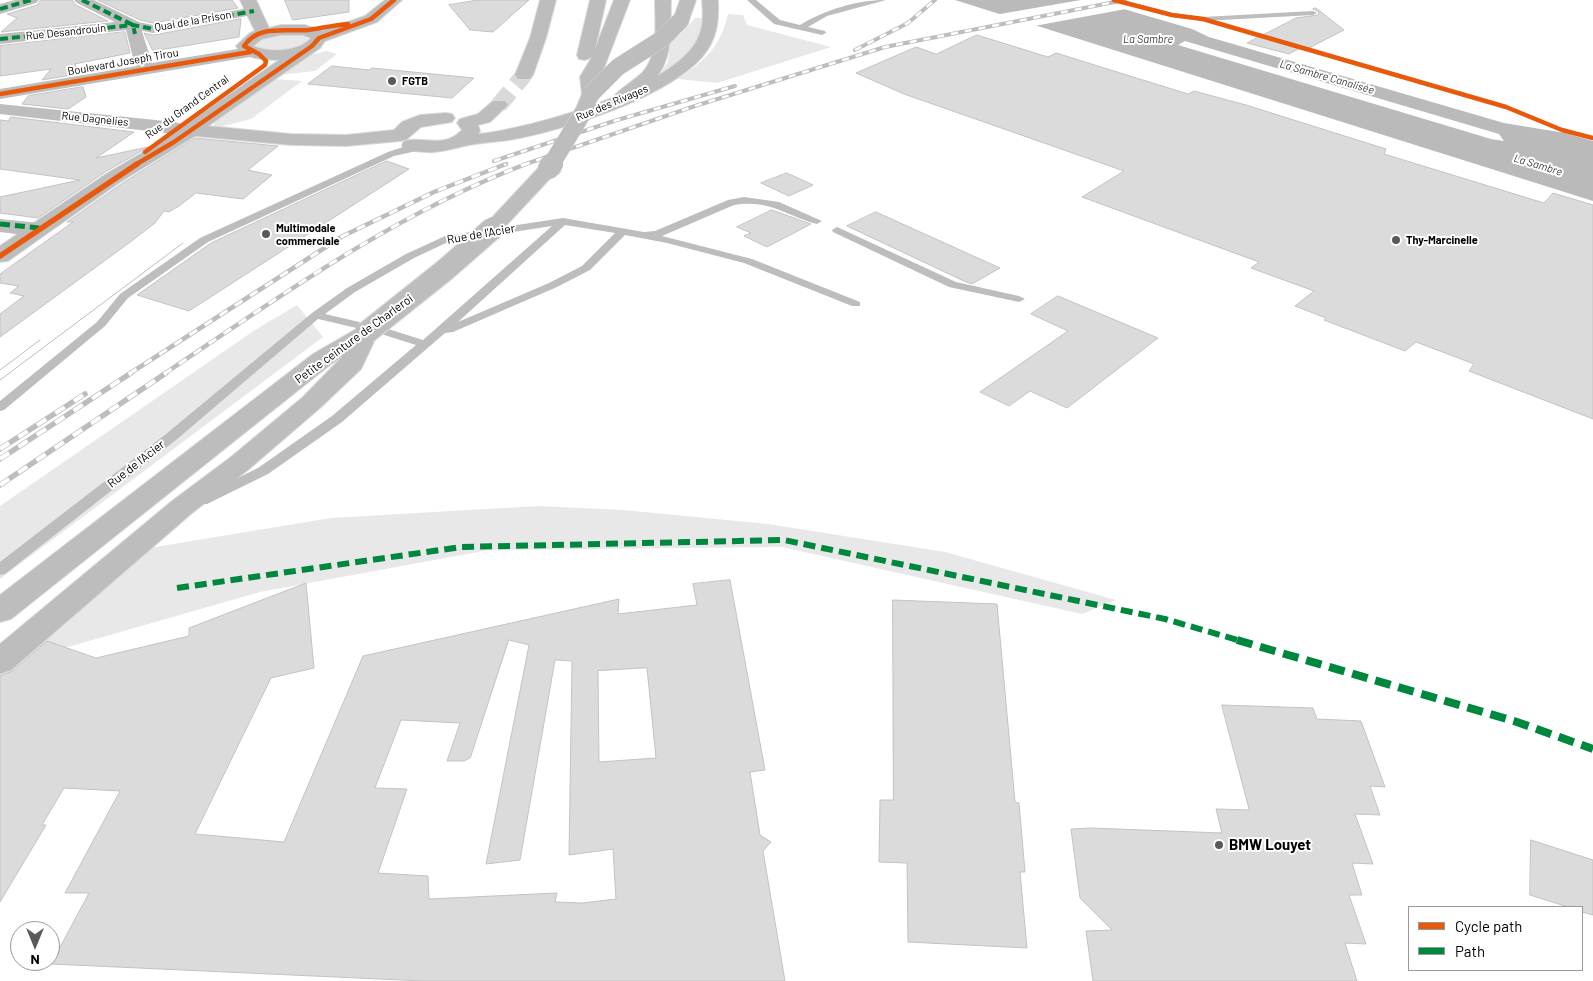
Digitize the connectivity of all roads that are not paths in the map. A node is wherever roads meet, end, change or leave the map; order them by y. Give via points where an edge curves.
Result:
1 (32, 0) edge
2 (82, 0) edge
3 (394, 0) edge
4 (548, 0) edge
5 (598, 0) edge
6 (622, 0) edge
7 (663, 0) edge
8 (688, 0) edge
9 (710, 0) edge
10 (752, 0) edge
11 (840, 0) edge
12 (882, 0) edge
13 (1114, 0) edge
14 (251, 6) edge
15 (0, 9) edge
16 (837, 11) junction
17 (1313, 13) dead end
18 (133, 25) junction
19 (801, 28) junction
20 (264, 33) junction
21 (822, 33) dead end
22 (319, 38) junction
23 (0, 39) edge
24 (304, 50) junction
25 (255, 53) junction
26 (144, 63) junction
27 (524, 75) tunnel mouth
28 (0, 81) edge
29 (590, 85) junction
30 (0, 94) edge
31 (622, 98) junction
32 (499, 105) tunnel mouth
33 (0, 108) edge
34 (446, 118) dead end
35 (183, 129) junction
36 (406, 140) junction
37 (460, 141) junction
38 (430, 147) junction
39 (563, 221) junction
40 (817, 221) dead end
41 (0, 224) edge
42 (0, 229) edge
43 (36, 230) junction
44 (837, 230) dead end
45 (622, 232) junction
46 (640, 235) junction
47 (0, 256) edge
48 (1019, 299) dead end
49 (856, 304) dead end
50 (316, 315) junction
51 (366, 333) junction
52 (428, 342) junction
53 (0, 407) edge
54 (182, 507) junction
55 (0, 570) edge
56 (0, 612) edge
57 (0, 662) edge

1 - 15 main road
2 - 18 main road
3 - 22 main road via 363,24
4 - 27 main road
5 - 29 main road via 580,69
6 - 29 main road, Petite ceinture de Charleroi
7 - 31 main road via 660,54 656,64 642,82
8 - 29 main road, bridge via 685,13 673,30
9 - 31 main road, Rue des Rivages via 711,27 701,47 674,73
10 - 19 lane via 778,22
11 - 16 lane
12 - 16 lane
13 - 17 lane via 1172,16 1203,19
14 - 18 street, Quai de la Prison via 153,30
14 - 20 main road
16 - 19 lane via 824,14
18 - 23 main road, Rue Desandrouin
18 - 26 main road
19 - 21 lane
20 - 22 main road via 298,29 312,32
20 - 25 main road via 246,42 246,49
22 - 24 main road, Rue du Grand Central
24 - 25 main road, Boulevard Joseph Tirou via 281,55
24 - 35 main road, Rue du Grand Central
25 - 26 main road, Boulevard Joseph Tirou
25 - 35 main road, Rue du Grand Central via 266,61 266,65
26 - 28 main road, Boulevard Joseph Tirou
26 - 30 main road, Boulevard Joseph Tirou
29 - 51 main road, Petite ceinture de Charleroi, bridge via 584,111 567,143 511,211 445,270
31 - 37 main road, Rue des Rivages via 540,129
32 - 37 main road via 484,118 466,123 471,132
33 - 35 main road, Rue Dagnelies
34 - 36 main road via 410,125 403,130
35 - 36 main road via 308,141
35 - 43 main road, Rue du Grand Central
36 - 38 main road, Rue des Rivages
37 - 38 main road, Rue des Rivages
38 - 53 lane via 408,148 391,154 204,240 124,296 101,324
39 - 45 lane, Rue de l'Acier
39 - 50 lane, Rue de l'Acier via 445,239 351,290
39 - 52 lane
40 - 46 lane via 777,203 744,199 657,234
41 - 43 street
42 - 43 lane
43 - 47 main road, Rue du Grand Central
44 - 48 lane via 953,285
45 - 46 lane, Rue de l'Acier
45 - 52 lane via 586,268
46 - 49 lane, Rue de l'Acier via 748,260
50 - 52 lane
50 - 55 lane, Rue de l'Acier via 171,437
51 - 54 main road via 352,364 312,402
51 - 56 main road, Petite ceinture de Charleroi via 322,359
52 - 54 lane via 336,419 264,471
54 - 57 main road

